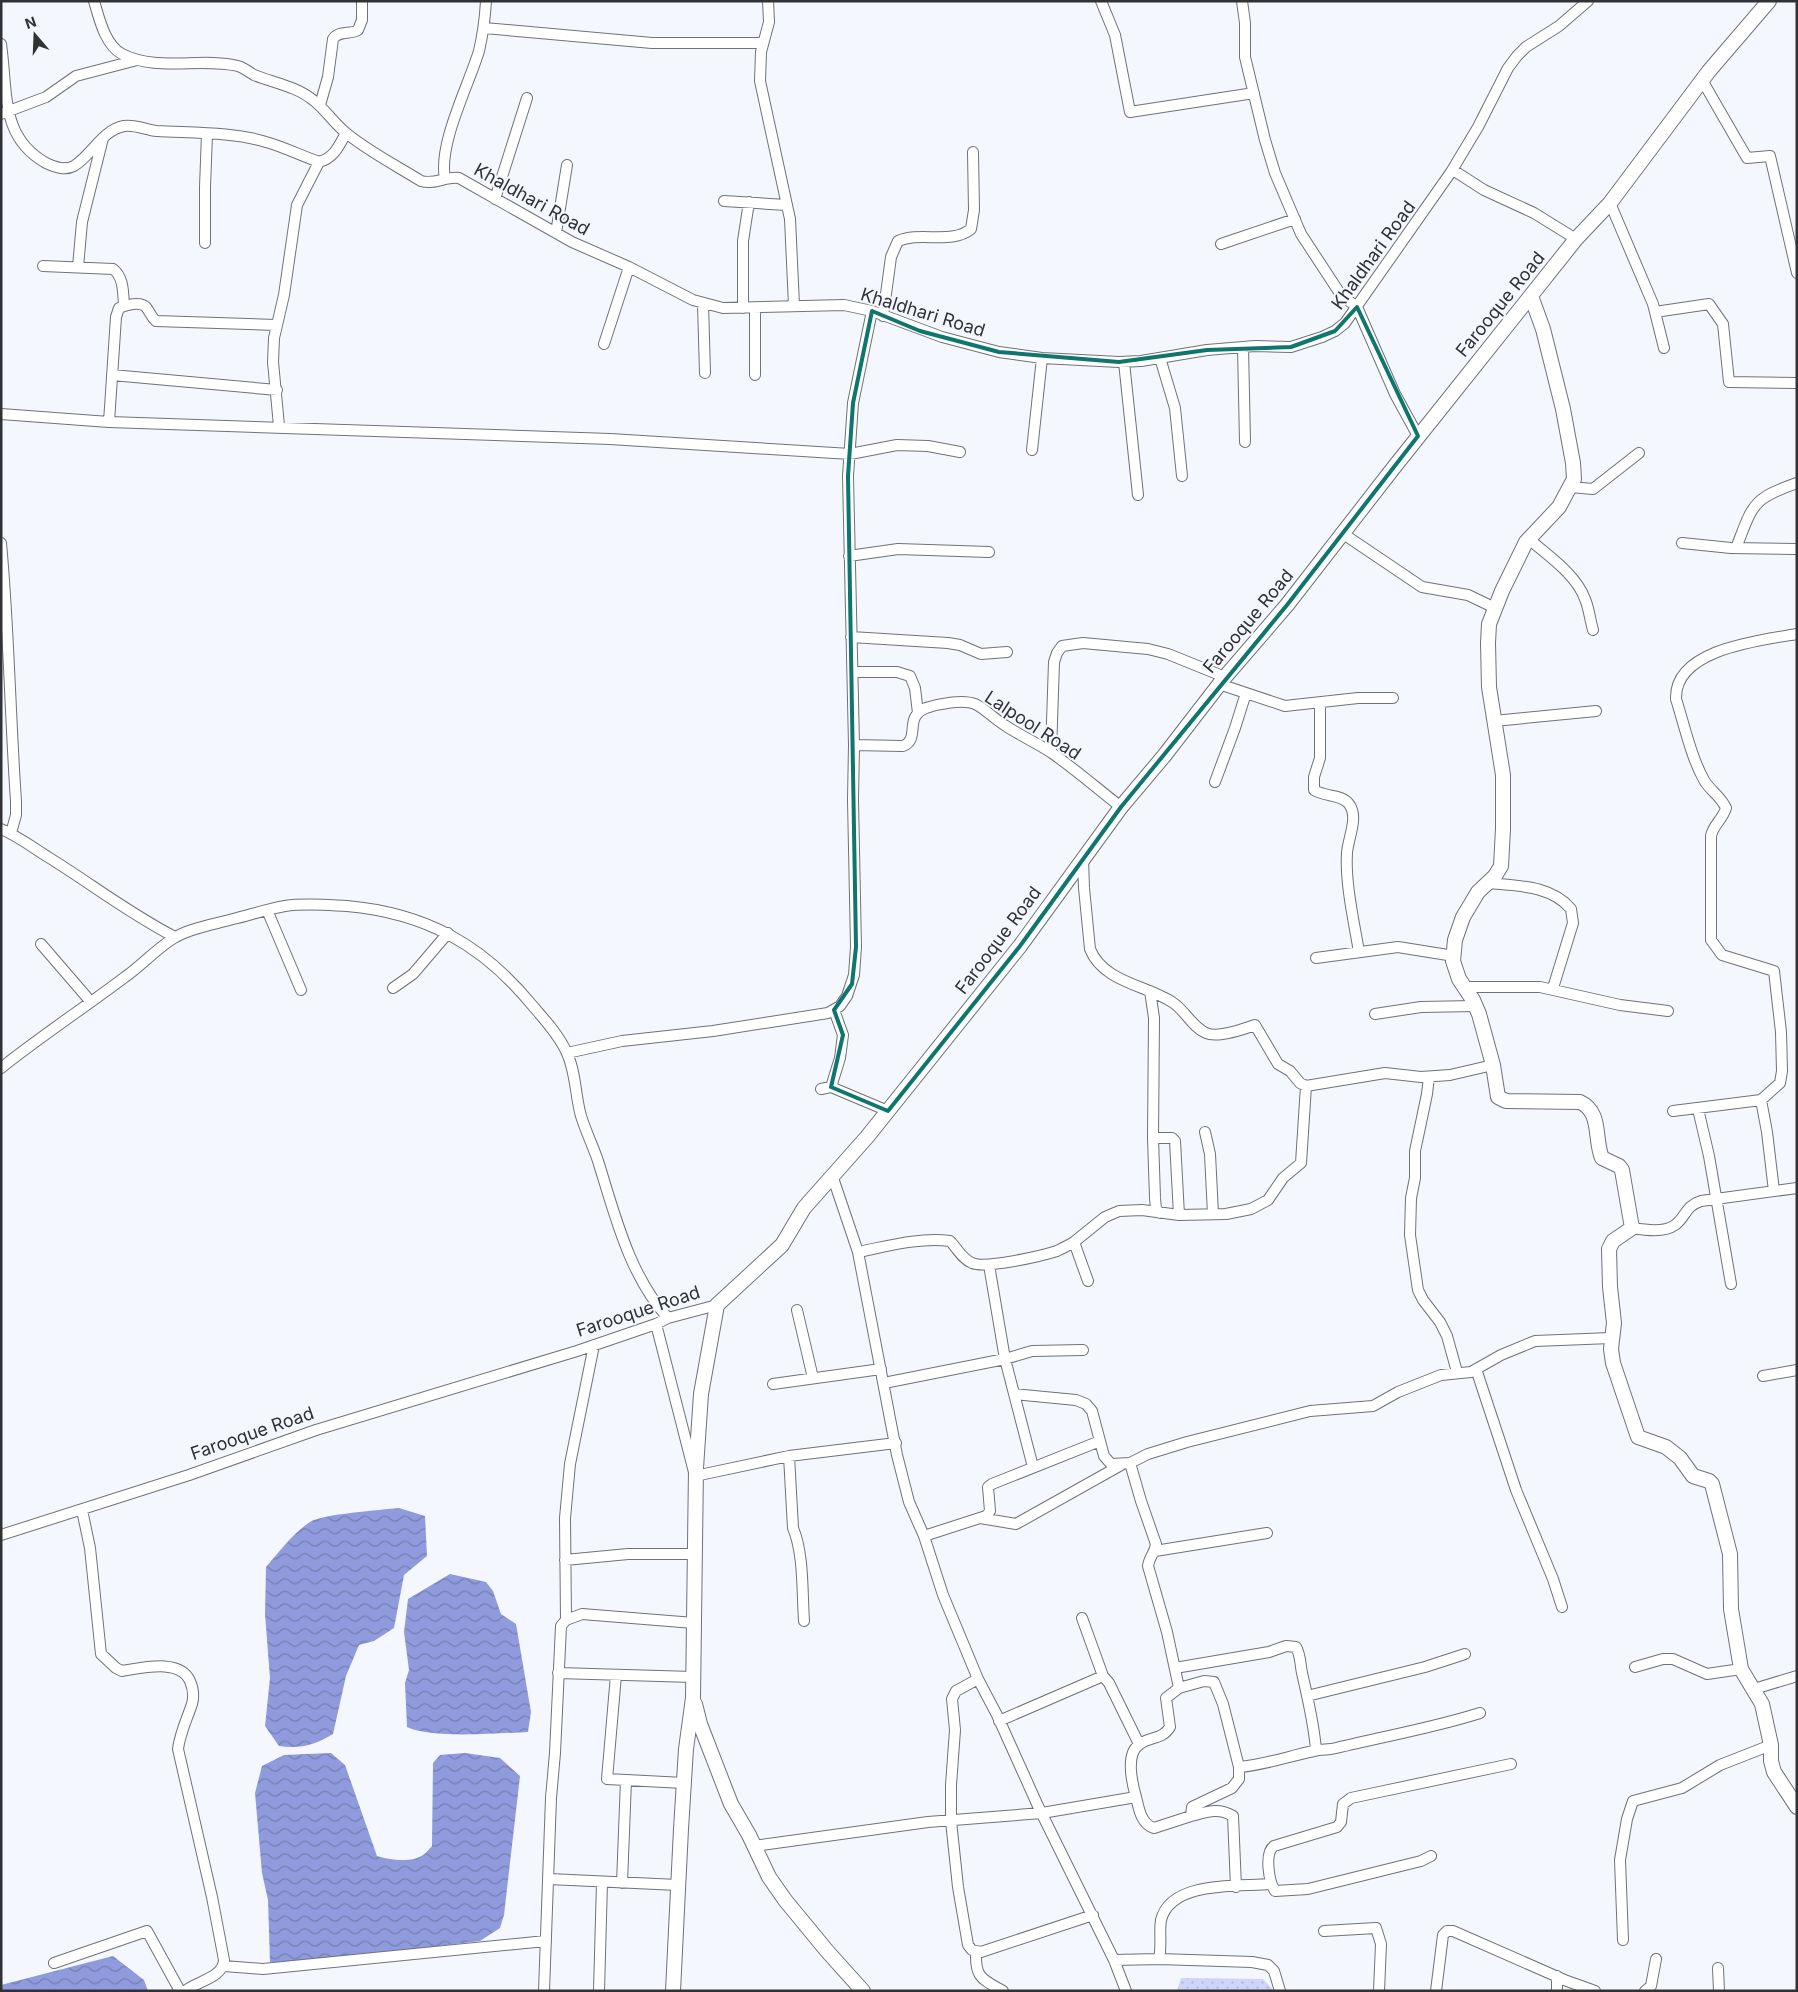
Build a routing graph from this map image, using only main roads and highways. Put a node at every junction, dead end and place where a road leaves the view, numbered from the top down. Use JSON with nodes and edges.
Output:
{"nodes":[{"id":1,"x":1769,"y":1,"type":"edge"},
{"id":2,"x":1531,"y":296,"type":"junction"},
{"id":3,"x":693,"y":1698,"type":"junction"},
{"id":4,"x":1797,"y":1807,"type":"edge"},
{"id":5,"x":673,"y":1991,"type":"edge"},
{"id":6,"x":864,"y":1991,"type":"edge"}],
"edges":[{"from":1,"to":2,"type":"main road","name":"Farooque Road"},
{"from":2,"to":3,"type":"main road","name":"Farooque Road"},
{"from":2,"to":4,"type":"main road"},
{"from":3,"to":5,"type":"main road"},
{"from":3,"to":6,"type":"main road"}]}
